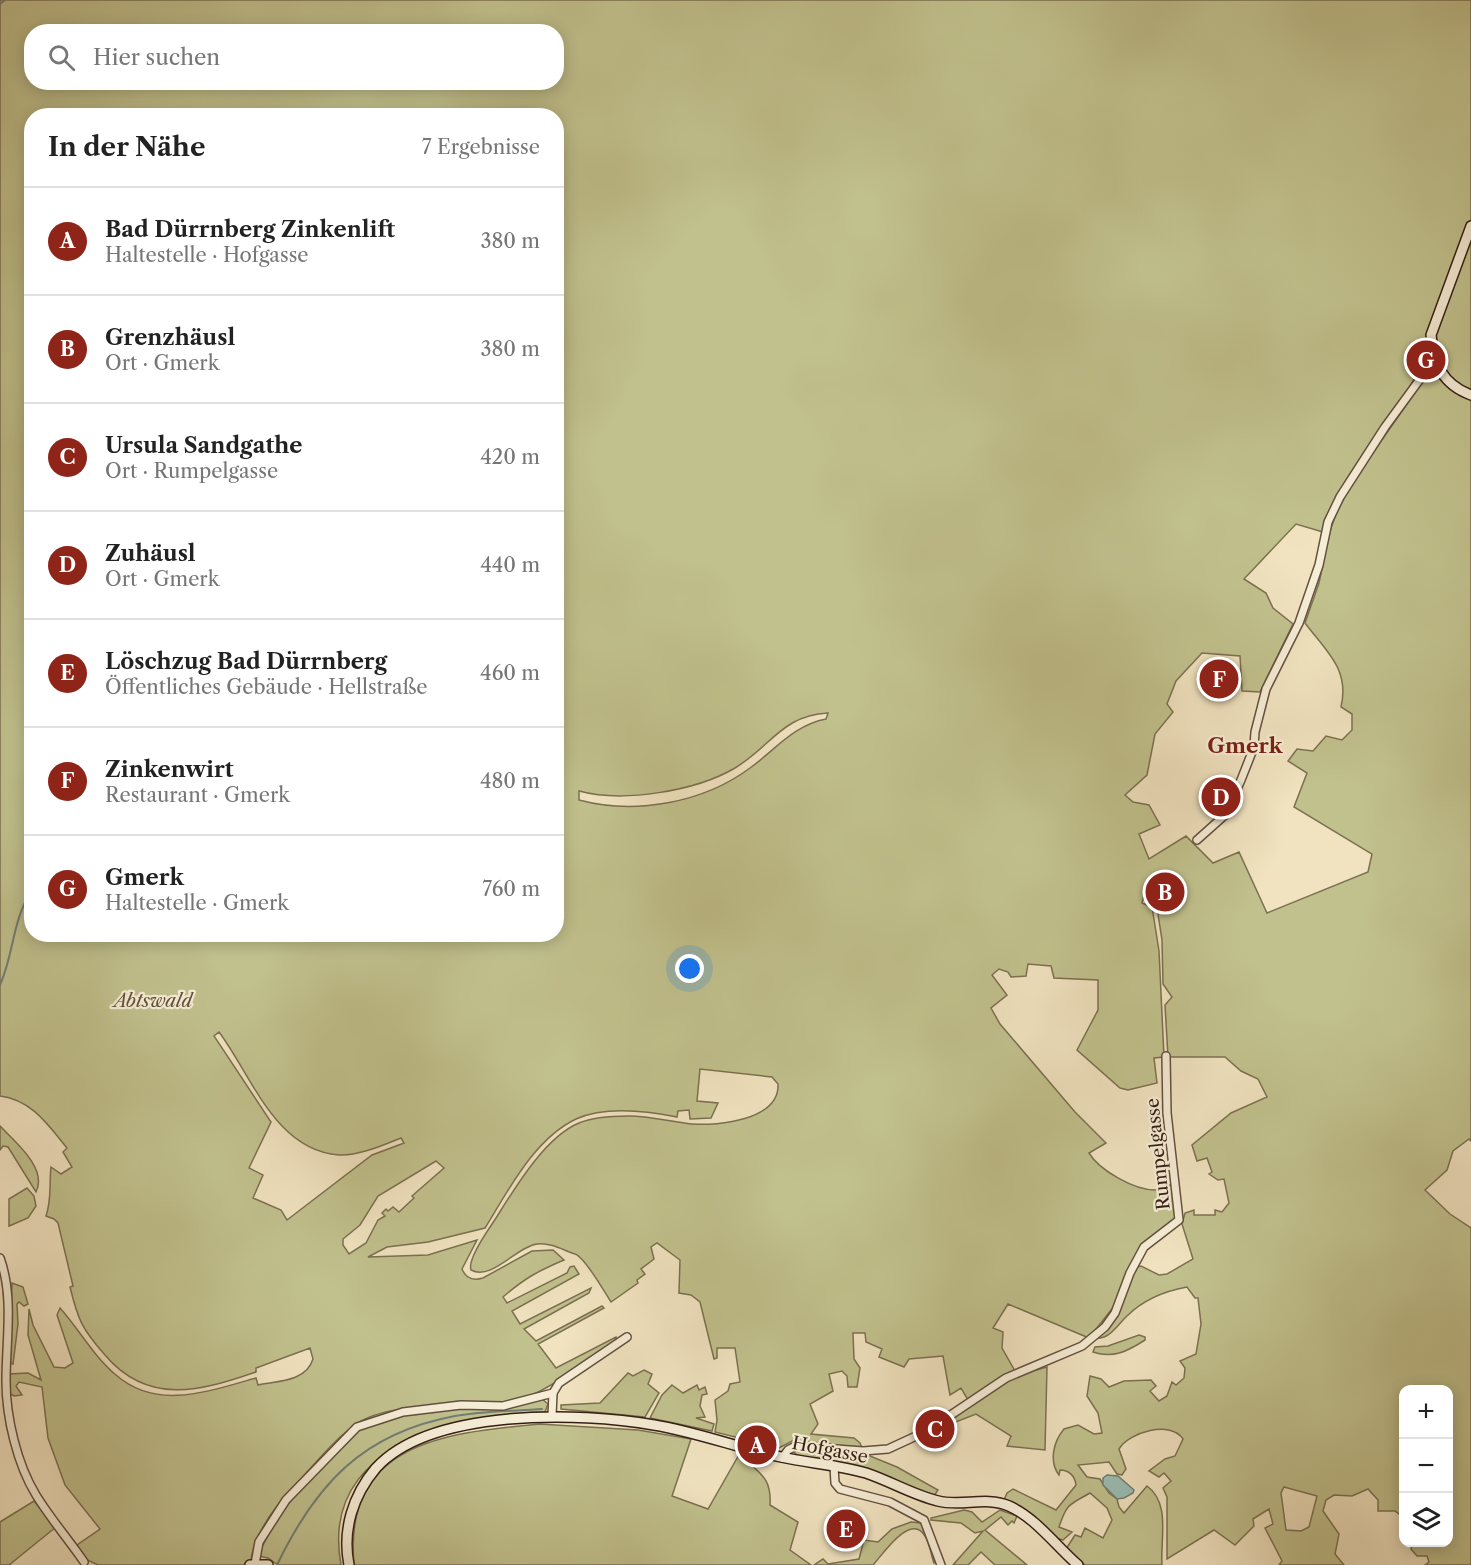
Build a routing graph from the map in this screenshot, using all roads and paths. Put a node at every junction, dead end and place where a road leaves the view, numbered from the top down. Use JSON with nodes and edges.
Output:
{"nodes":[{"id":1,"x":1471,"y":226,"type":"edge"},
{"id":2,"x":1436,"y":363,"type":"junction"},
{"id":3,"x":1471,"y":395,"type":"edge"},
{"id":4,"x":1197,"y":840,"type":"dead end"},
{"id":5,"x":1166,"y":1056,"type":"dead end"},
{"id":6,"x":0,"y":1258,"type":"edge"},
{"id":7,"x":627,"y":1337,"type":"dead end"},
{"id":8,"x":553,"y":1393,"type":"junction"},
{"id":9,"x":552,"y":1416,"type":"junction"},
{"id":10,"x":782,"y":1458,"type":"junction"},
{"id":11,"x":834,"y":1466,"type":"junction"},
{"id":12,"x":84,"y":1562,"type":"dead end"},
{"id":13,"x":252,"y":1564,"type":"edge"},
{"id":14,"x":268,"y":1565,"type":"edge"},
{"id":15,"x":349,"y":1565,"type":"edge"},
{"id":16,"x":941,"y":1565,"type":"edge"},
{"id":17,"x":1078,"y":1565,"type":"edge"}],
"edges":[{"from":1,"to":2,"type":"main road"},
{"from":2,"to":3,"type":"main road"},
{"from":2,"to":4,"type":"street"},
{"from":5,"to":10,"type":"street","name":"Rumpelgasse"},
{"from":6,"to":12,"type":"street"},
{"from":7,"to":8,"type":"street"},
{"from":8,"to":9,"type":"street"},
{"from":8,"to":13,"type":"street"},
{"from":9,"to":10,"type":"main road","name":"Hofgasse"},
{"from":9,"to":15,"type":"main road","name":"Hofgasse"},
{"from":10,"to":11,"type":"main road","name":"Hofgasse"},
{"from":11,"to":16,"type":"street"},
{"from":11,"to":17,"type":"main road","name":"Hofgasse"},
{"from":13,"to":14,"type":"main road"}]}
